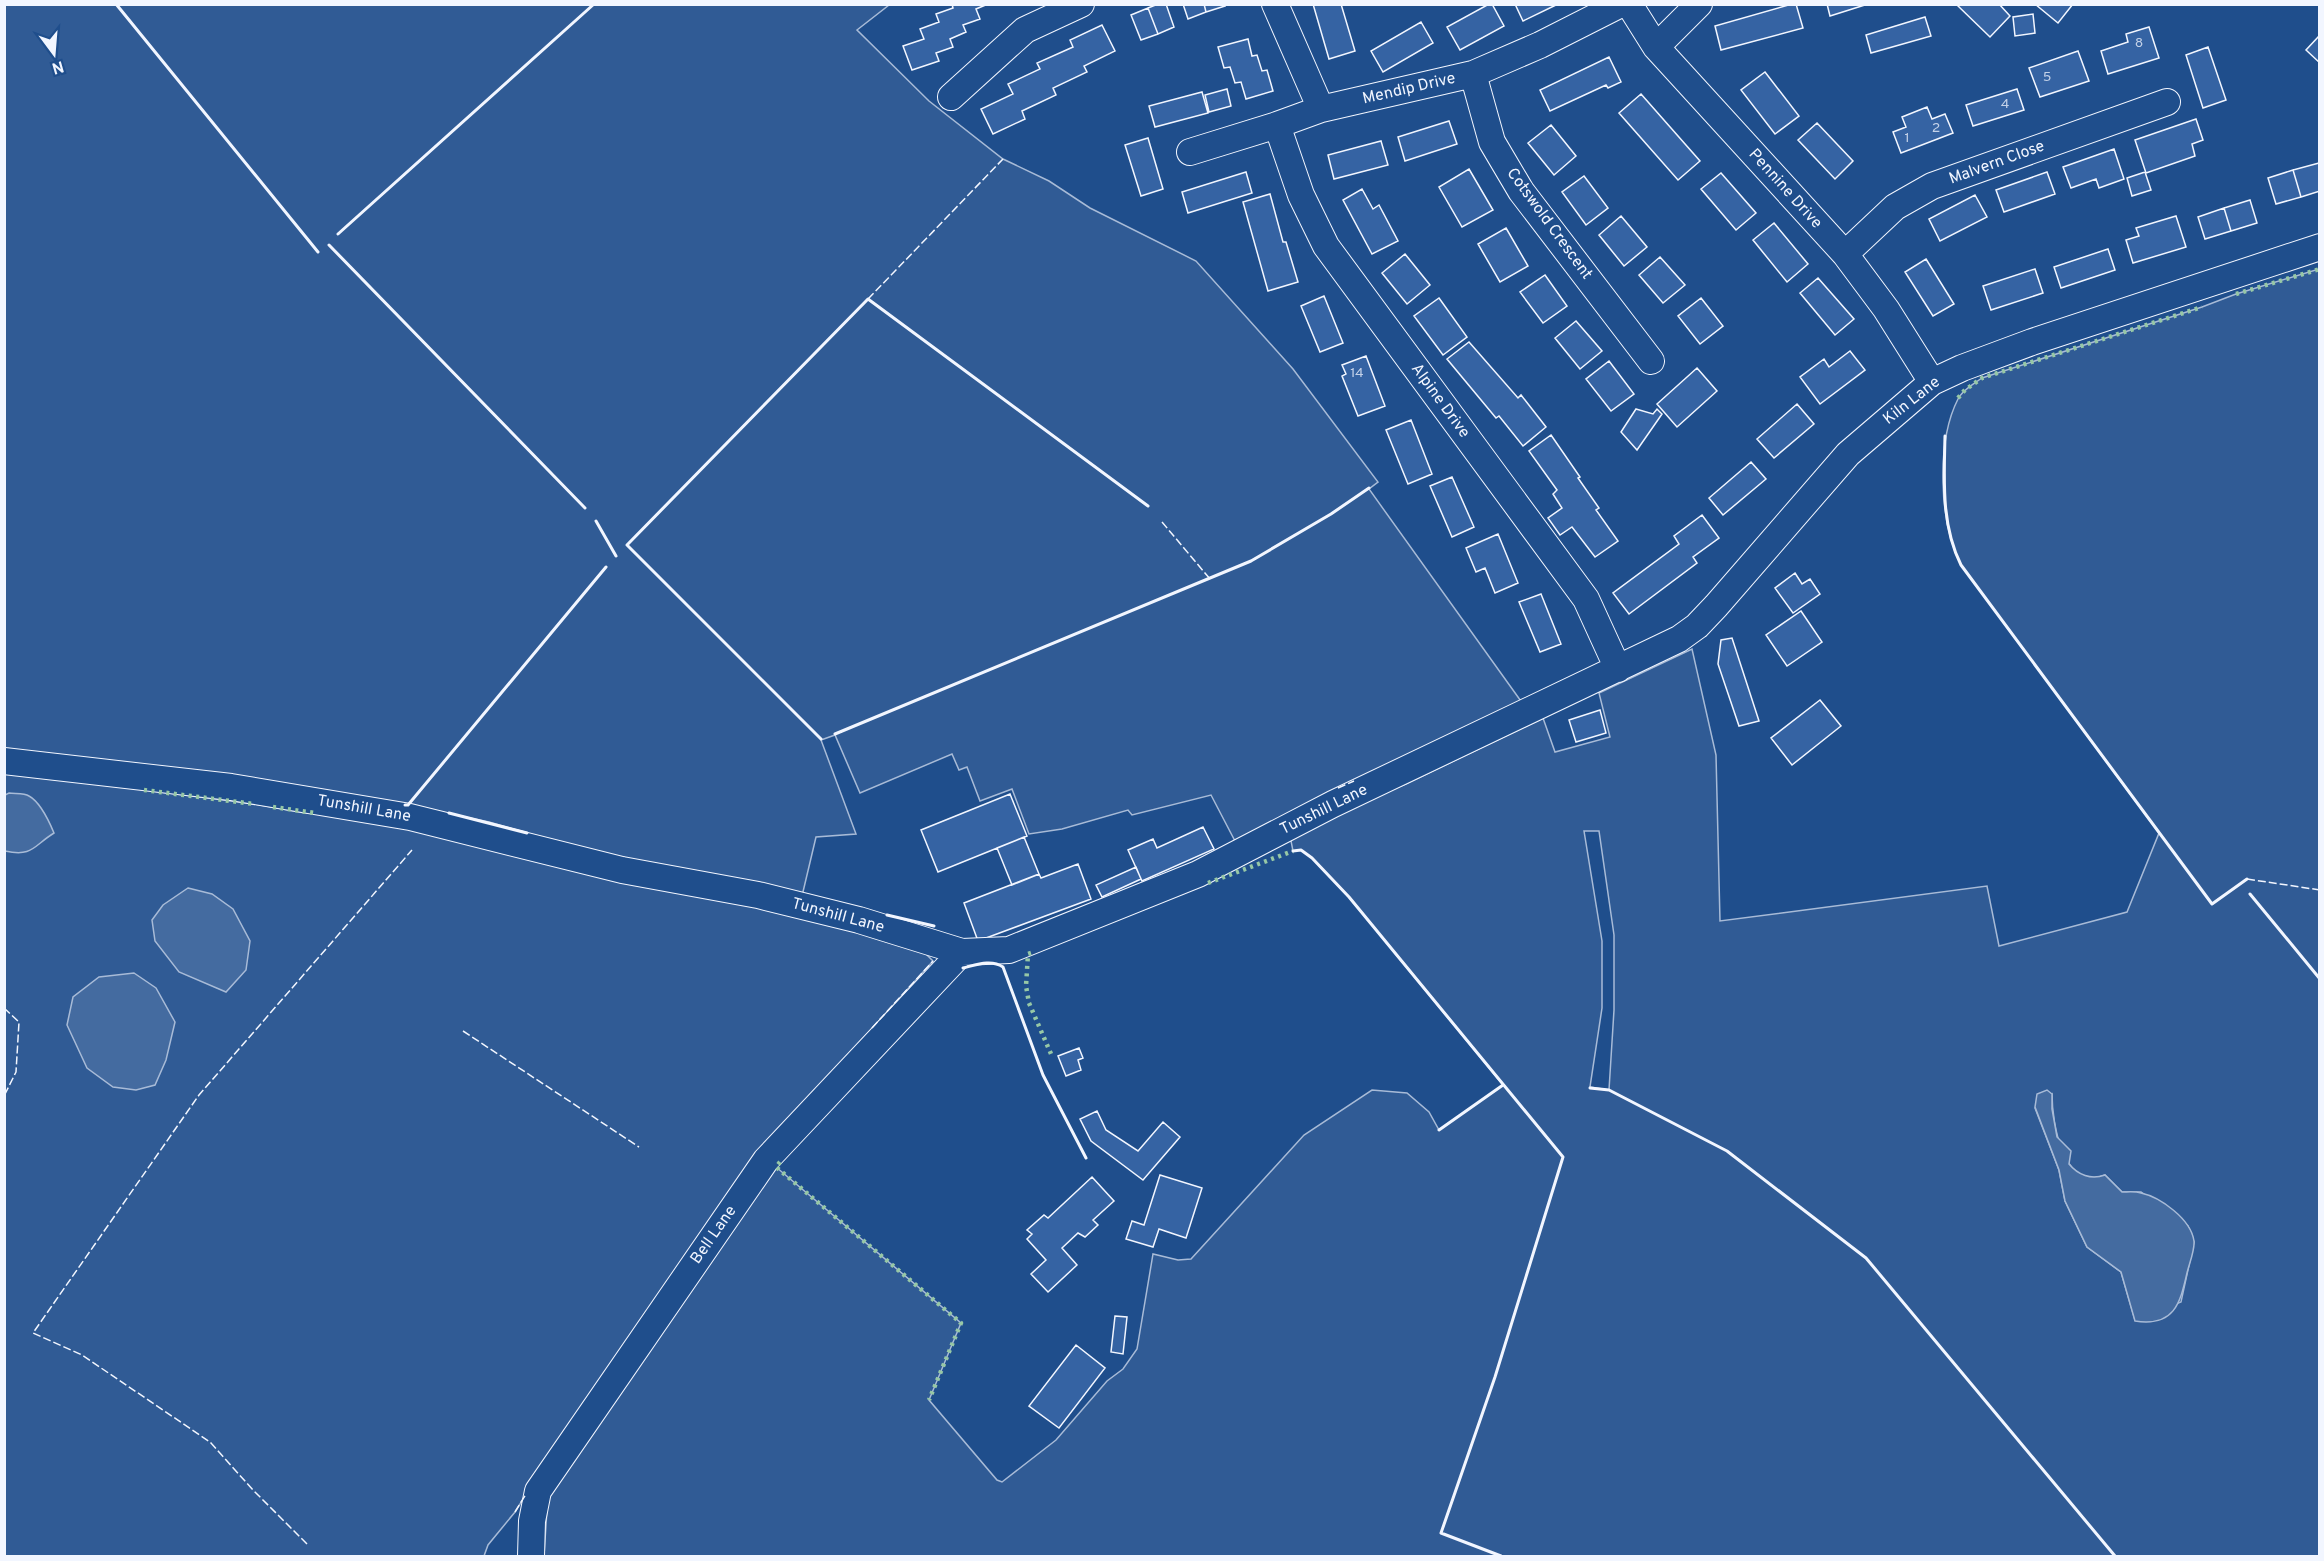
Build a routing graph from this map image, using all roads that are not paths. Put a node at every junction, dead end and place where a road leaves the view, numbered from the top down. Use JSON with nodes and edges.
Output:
{"nodes":[{"id":1,"x":1081,"y":4,"type":"edge"},
{"id":2,"x":1275,"y":4,"type":"edge"},
{"id":3,"x":1621,"y":4,"type":"edge"},
{"id":4,"x":1629,"y":4,"type":"edge"},
{"id":5,"x":1699,"y":4,"type":"edge"},
{"id":6,"x":1656,"y":47,"type":"junction"},
{"id":7,"x":1473,"y":74,"type":"junction"},
{"id":8,"x":951,"y":97,"type":"dead end"},
{"id":9,"x":2157,"y":100,"type":"dead end"},
{"id":10,"x":1321,"y":109,"type":"junction"},
{"id":11,"x":1277,"y":125,"type":"junction"},
{"id":12,"x":1190,"y":152,"type":"dead end"},
{"id":13,"x":2319,"y":247,"type":"edge"},
{"id":14,"x":1845,"y":254,"type":"junction"},
{"id":15,"x":1651,"y":361,"type":"dead end"},
{"id":16,"x":1932,"y":382,"type":"junction"},
{"id":17,"x":1618,"y":669,"type":"junction"},
{"id":18,"x":4,"y":761,"type":"edge"},
{"id":19,"x":962,"y":952,"type":"junction"},
{"id":20,"x":531,"y":1557,"type":"edge"}],
"edges":[{"from":1,"to":8,"type":"street"},
{"from":2,"to":10,"type":"street"},
{"from":3,"to":7,"type":"street","name":"Mendip Drive"},
{"from":4,"to":6,"type":"street","name":"Pennine Drive"},
{"from":5,"to":6,"type":"street"},
{"from":6,"to":14,"type":"street","name":"Pennine Drive"},
{"from":7,"to":10,"type":"street","name":"Mendip Drive"},
{"from":7,"to":15,"type":"street","name":"Cotswold Crescent"},
{"from":9,"to":14,"type":"street","name":"Malvern Close"},
{"from":10,"to":11,"type":"street","name":"Mendip Drive"},
{"from":11,"to":12,"type":"street","name":"Mendip Drive"},
{"from":11,"to":17,"type":"street","name":"Alpine Drive"},
{"from":13,"to":16,"type":"street","name":"Kiln Lane"},
{"from":14,"to":16,"type":"street","name":"Pennine Drive"},
{"from":16,"to":17,"type":"street","name":"Kiln Lane"},
{"from":17,"to":19,"type":"street","name":"Tunshill Lane"},
{"from":18,"to":19,"type":"street","name":"Tunshill Lane"},
{"from":19,"to":20,"type":"street","name":"Bell Lane"}]}
